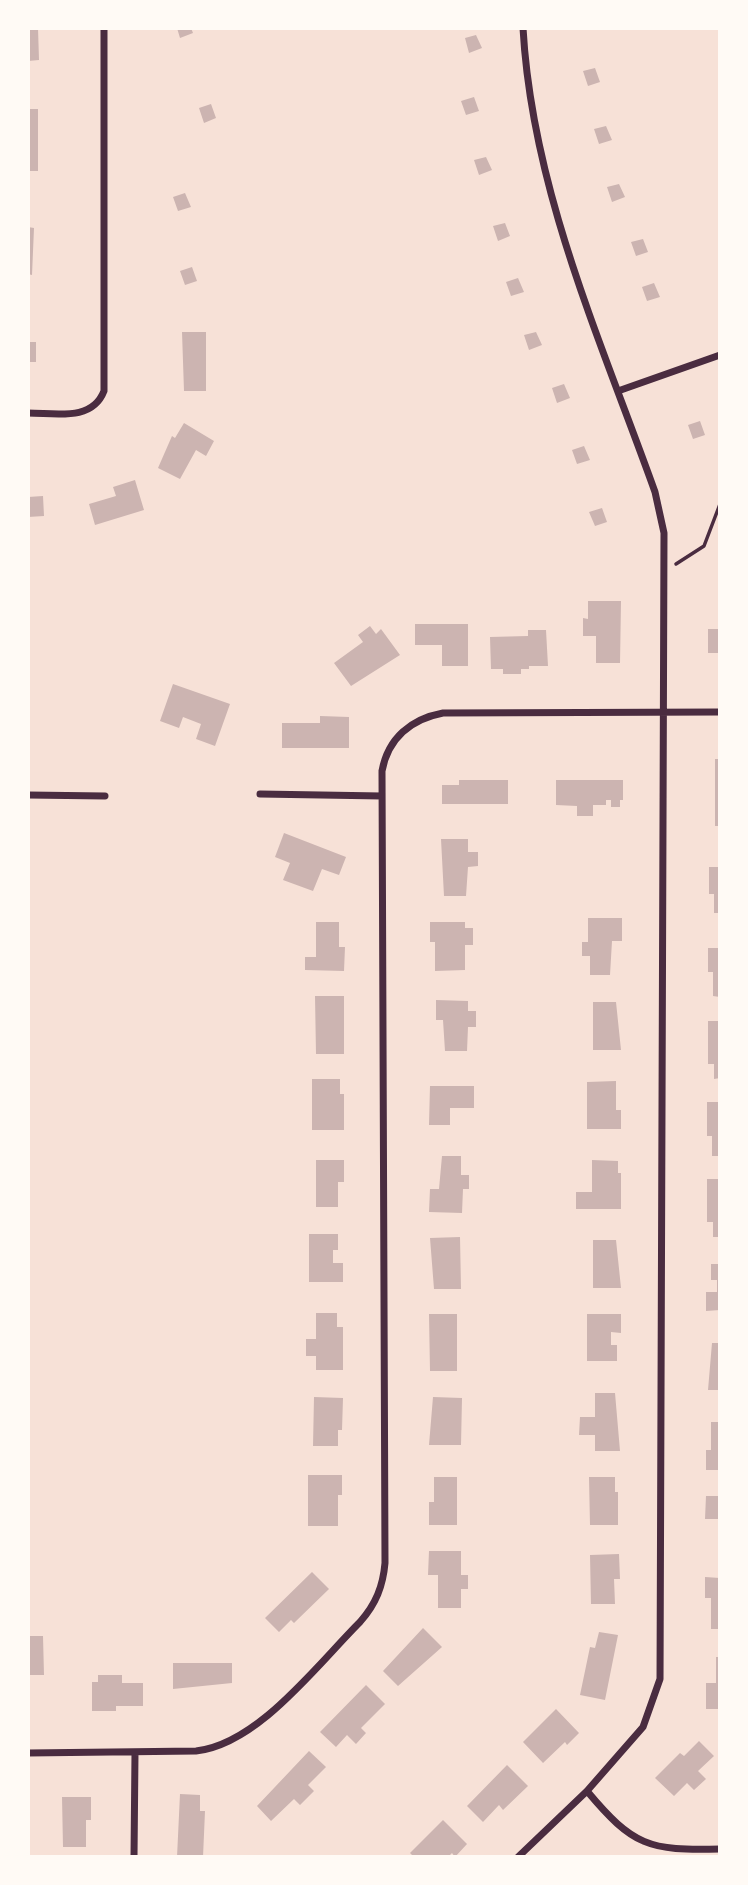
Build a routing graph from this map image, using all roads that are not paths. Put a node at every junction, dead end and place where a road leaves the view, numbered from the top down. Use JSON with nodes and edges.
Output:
{"nodes":[{"id":1,"x":104,"y":28,"type":"edge"},
{"id":2,"x":523,"y":28,"type":"edge"},
{"id":3,"x":720,"y":355,"type":"edge"},
{"id":4,"x":618,"y":391,"type":"junction"},
{"id":5,"x":28,"y":413,"type":"edge"},
{"id":6,"x":664,"y":712,"type":"junction"},
{"id":7,"x":720,"y":712,"type":"edge"},
{"id":8,"x":260,"y":794,"type":"dead end"},
{"id":9,"x":28,"y":795,"type":"edge"},
{"id":10,"x":105,"y":796,"type":"dead end"},
{"id":11,"x":382,"y":796,"type":"junction"},
{"id":12,"x":135,"y":1753,"type":"junction"},
{"id":13,"x":28,"y":1754,"type":"edge"},
{"id":14,"x":587,"y":1791,"type":"junction"},
{"id":15,"x":720,"y":1849,"type":"edge"},
{"id":16,"x":134,"y":1857,"type":"edge"},
{"id":17,"x":518,"y":1857,"type":"edge"}],
"edges":[{"from":1,"to":5,"type":"street"},
{"from":2,"to":4,"type":"street"},
{"from":3,"to":4,"type":"street"},
{"from":4,"to":6,"type":"street"},
{"from":6,"to":7,"type":"street"},
{"from":6,"to":11,"type":"street"},
{"from":6,"to":14,"type":"street"},
{"from":8,"to":11,"type":"street"},
{"from":9,"to":10,"type":"street"},
{"from":11,"to":12,"type":"street"},
{"from":12,"to":13,"type":"street"},
{"from":12,"to":16,"type":"street"},
{"from":14,"to":15,"type":"street"},
{"from":14,"to":17,"type":"street"}]}
